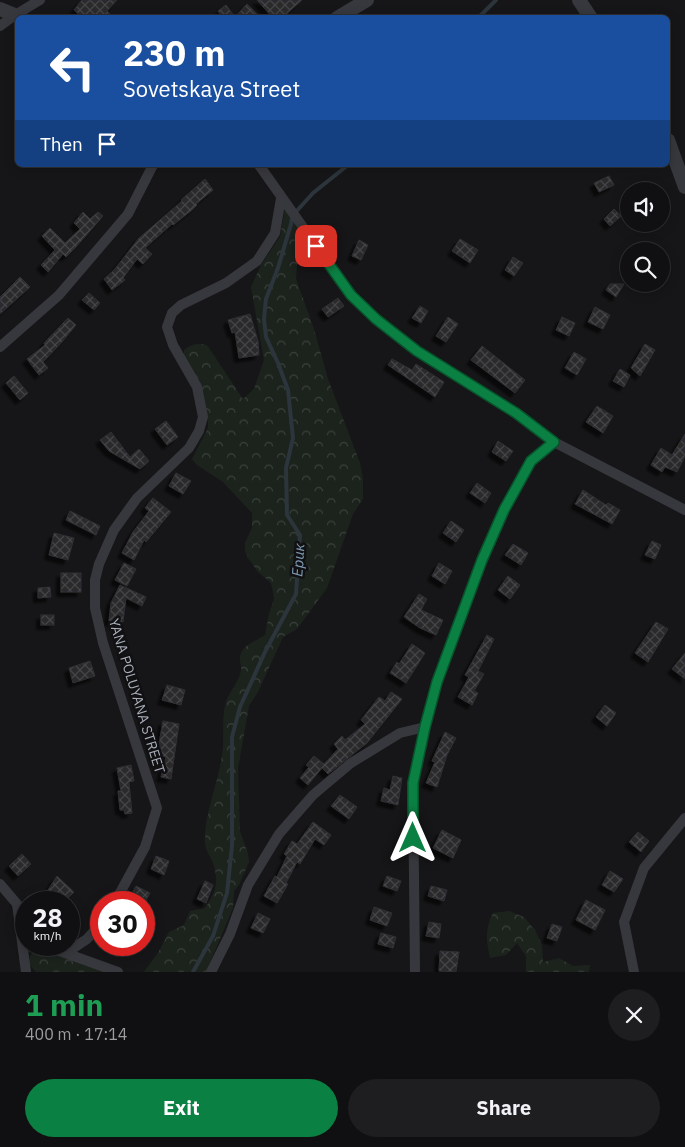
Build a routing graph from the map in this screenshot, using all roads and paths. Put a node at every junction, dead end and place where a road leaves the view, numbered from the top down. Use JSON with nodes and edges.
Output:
{"nodes":[{"id":1,"x":40,"y":0,"type":"edge"},
{"id":2,"x":367,"y":0,"type":"edge"},
{"id":3,"x":579,"y":0,"type":"edge"},
{"id":4,"x":0,"y":10,"type":"edge"},
{"id":5,"x":15,"y":15,"type":"edge"},
{"id":6,"x":19,"y":15,"type":"edge"},
{"id":7,"x":342,"y":15,"type":"edge"},
{"id":8,"x":589,"y":15,"type":"edge"},
{"id":9,"x":15,"y":18,"type":"edge"},
{"id":10,"x":0,"y":26,"type":"edge"},
{"id":11,"x":670,"y":146,"type":"edge"},
{"id":12,"x":152,"y":167,"type":"edge"},
{"id":13,"x":260,"y":167,"type":"edge"},
{"id":14,"x":685,"y":187,"type":"edge"},
{"id":15,"x":281,"y":198,"type":"junction"},
{"id":16,"x":0,"y":347,"type":"edge"},
{"id":17,"x":554,"y":442,"type":"junction"},
{"id":18,"x":685,"y":510,"type":"edge"},
{"id":19,"x":425,"y":727,"type":"junction"},
{"id":20,"x":685,"y":818,"type":"edge"},
{"id":21,"x":0,"y":884,"type":"edge"},
{"id":22,"x":121,"y":891,"type":"edge"},
{"id":23,"x":15,"y":902,"type":"edge"},
{"id":24,"x":90,"y":936,"type":"edge"},
{"id":25,"x":80,"y":944,"type":"edge"},
{"id":26,"x":25,"y":956,"type":"edge"},
{"id":27,"x":74,"y":956,"type":"edge"},
{"id":28,"x":26,"y":972,"type":"edge"},
{"id":29,"x":118,"y":972,"type":"edge"},
{"id":30,"x":211,"y":972,"type":"edge"},
{"id":31,"x":415,"y":972,"type":"edge"},
{"id":32,"x":634,"y":972,"type":"edge"}],
"edges":[{"from":1,"to":6,"type":"street"},
{"from":2,"to":7,"type":"street"},
{"from":3,"to":8,"type":"street"},
{"from":4,"to":5,"type":"street"},
{"from":9,"to":10,"type":"street"},
{"from":11,"to":14,"type":"street"},
{"from":12,"to":16,"type":"street"},
{"from":13,"to":15,"type":"street"},
{"from":15,"to":17,"type":"street"},
{"from":15,"to":22,"type":"street","name":"YANA POLUYANA STREET"},
{"from":17,"to":18,"type":"street"},
{"from":17,"to":19,"type":"street"},
{"from":19,"to":30,"type":"street"},
{"from":19,"to":31,"type":"street"},
{"from":20,"to":32,"type":"street"},
{"from":21,"to":23,"type":"street"},
{"from":24,"to":25,"type":"street"},
{"from":26,"to":28,"type":"street"},
{"from":27,"to":29,"type":"street"}]}
